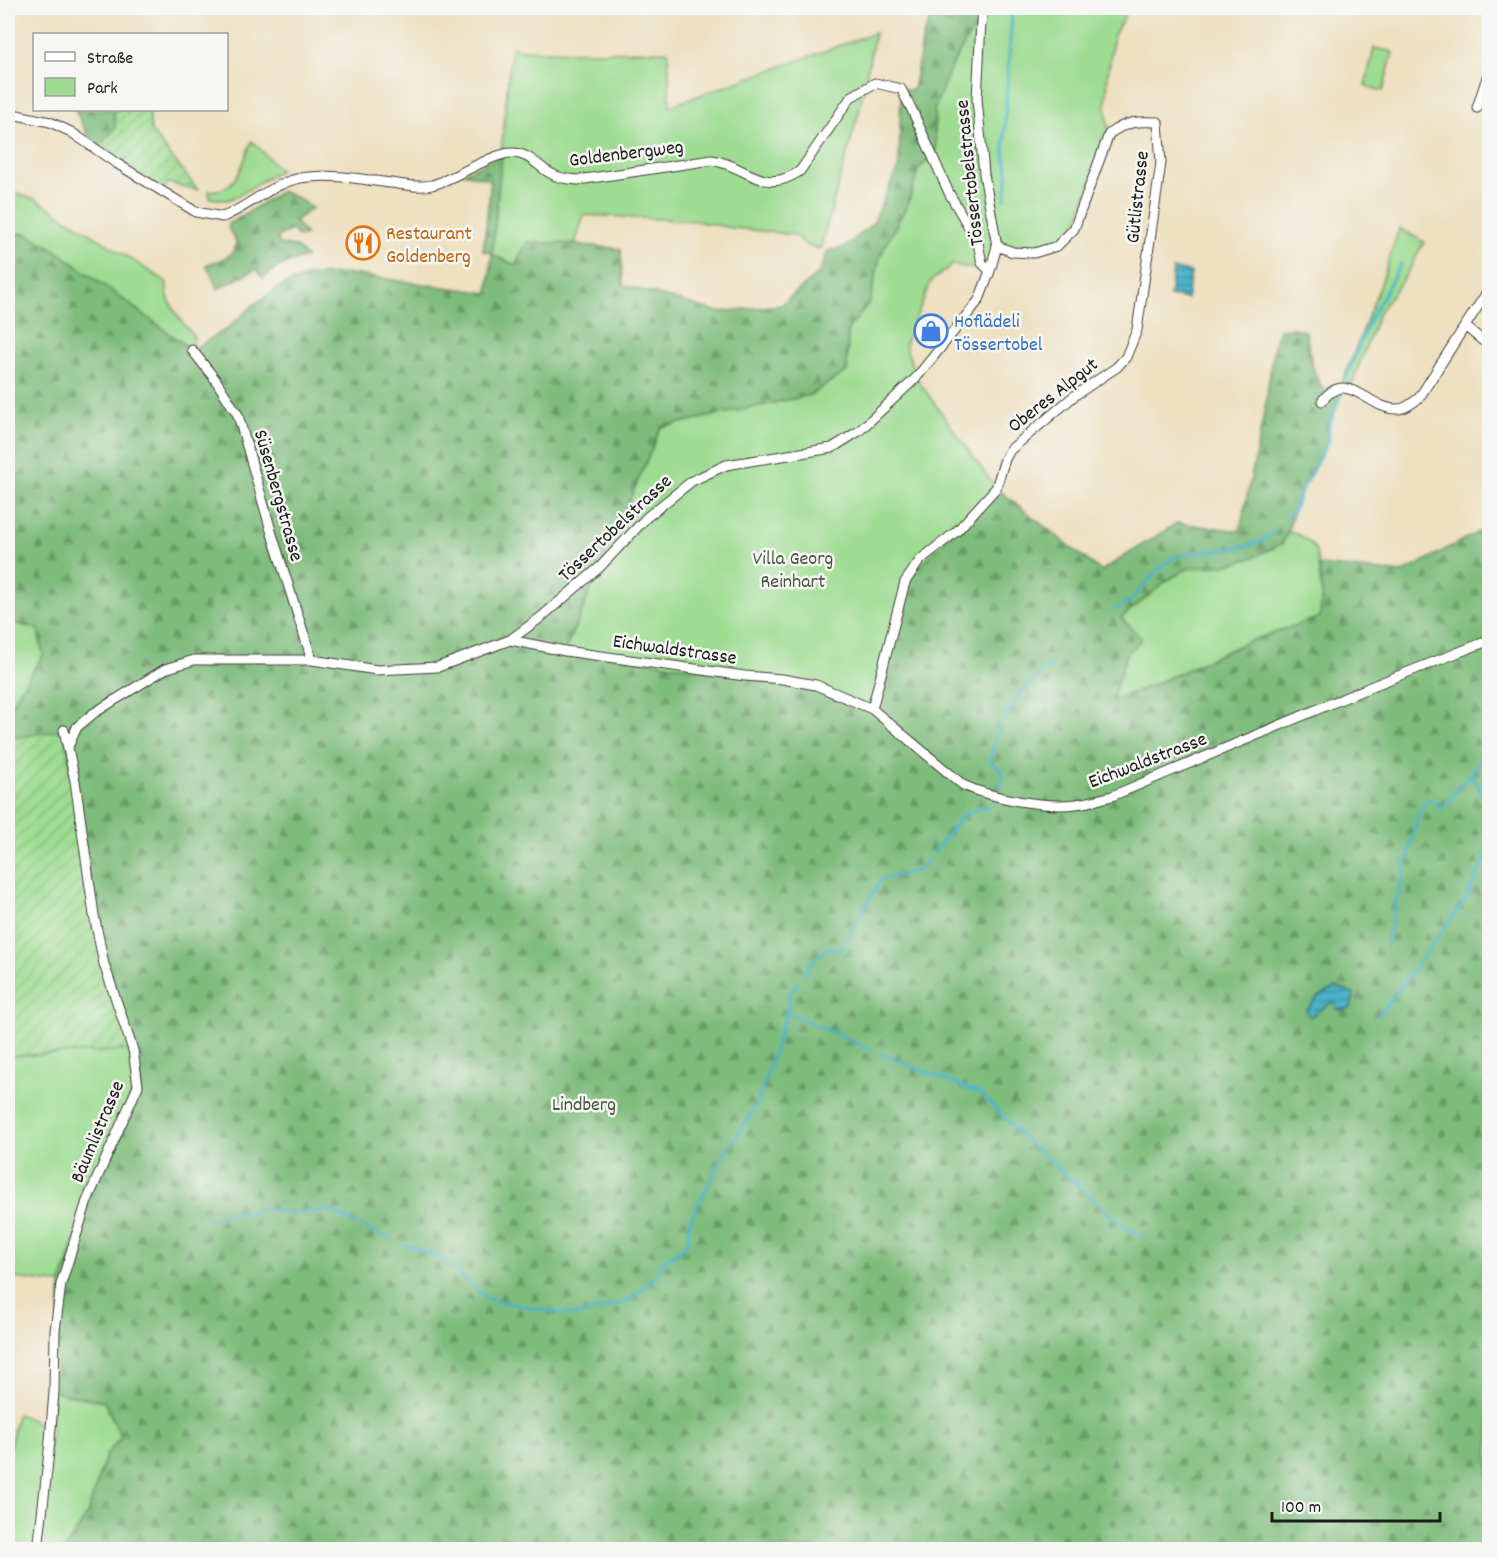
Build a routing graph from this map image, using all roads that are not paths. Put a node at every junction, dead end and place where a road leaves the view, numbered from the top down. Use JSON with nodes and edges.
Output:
{"nodes":[{"id":1,"x":984,"y":8,"type":"edge"},
{"id":2,"x":1490,"y":68,"type":"edge"},
{"id":3,"x":1477,"y":108,"type":"dead end"},
{"id":4,"x":8,"y":113,"type":"edge"},
{"id":5,"x":997,"y":246,"type":"junction"},
{"id":6,"x":990,"y":271,"type":"junction"},
{"id":7,"x":1490,"y":288,"type":"edge"},
{"id":8,"x":1465,"y":326,"type":"junction"},
{"id":9,"x":1490,"y":342,"type":"edge"},
{"id":10,"x":192,"y":350,"type":"dead end"},
{"id":11,"x":1117,"y":367,"type":"joint"},
{"id":12,"x":1322,"y":401,"type":"dead end"},
{"id":13,"x":510,"y":640,"type":"junction"},
{"id":14,"x":1490,"y":640,"type":"edge"},
{"id":15,"x":312,"y":660,"type":"junction"},
{"id":16,"x":872,"y":709,"type":"junction"},
{"id":17,"x":64,"y":730,"type":"dead end"},
{"id":18,"x":68,"y":747,"type":"junction"},
{"id":19,"x":38,"y":1550,"type":"edge"}],
"edges":[{"from":1,"to":5,"type":"street","name":"Tössertobelstrasse"},
{"from":2,"to":3,"type":"street"},
{"from":4,"to":6,"type":"street","name":"Goldenbergweg"},
{"from":5,"to":6,"type":"street","name":"Tössertobelstrasse"},
{"from":5,"to":11,"type":"street","name":"Gütlistrasse"},
{"from":6,"to":13,"type":"street","name":"Tössertobelstrasse"},
{"from":7,"to":8,"type":"street"},
{"from":8,"to":9,"type":"street"},
{"from":8,"to":12,"type":"street"},
{"from":10,"to":15,"type":"street","name":"Süsenbergstrasse"},
{"from":11,"to":16,"type":"street","name":"Oberes Alpgut"},
{"from":13,"to":15,"type":"street","name":"Tössertobelstrasse"},
{"from":13,"to":16,"type":"street","name":"Eichwaldstrasse"},
{"from":14,"to":16,"type":"street","name":"Eichwaldstrasse"},
{"from":15,"to":18,"type":"street","name":"Tössertobelstrasse"},
{"from":17,"to":18,"type":"street","name":"Bäumlistrasse"},
{"from":18,"to":19,"type":"street","name":"Bäumlistrasse"}]}
